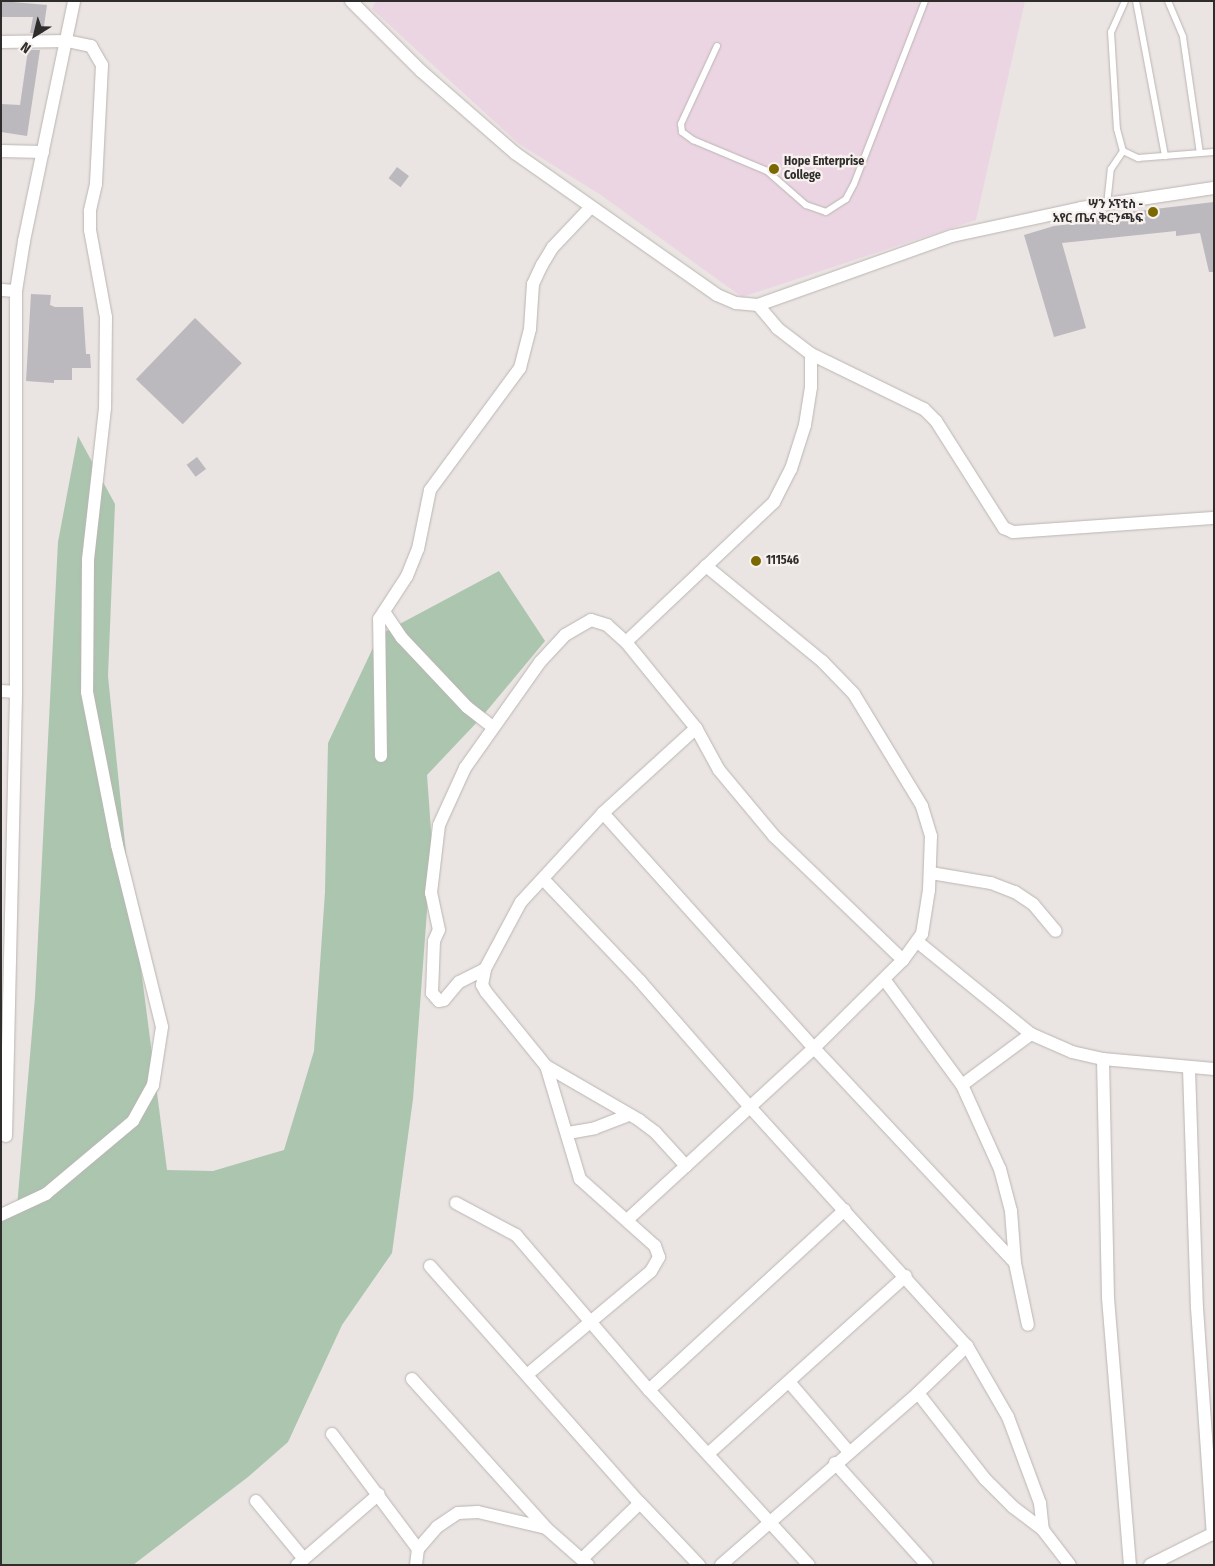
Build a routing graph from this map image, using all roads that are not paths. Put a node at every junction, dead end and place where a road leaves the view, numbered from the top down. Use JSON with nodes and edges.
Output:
{"nodes":[{"id":1,"x":74,"y":1,"type":"edge"},
{"id":2,"x":351,"y":1,"type":"edge"},
{"id":3,"x":925,"y":1,"type":"edge"},
{"id":4,"x":1125,"y":1,"type":"edge"},
{"id":5,"x":1136,"y":1,"type":"edge"},
{"id":6,"x":1168,"y":1,"type":"edge"},
{"id":7,"x":68,"y":41,"type":"junction"},
{"id":8,"x":1,"y":42,"type":"edge"},
{"id":9,"x":717,"y":46,"type":"dead end"},
{"id":10,"x":1,"y":151,"type":"edge"},
{"id":11,"x":1123,"y":151,"type":"junction"},
{"id":12,"x":42,"y":152,"type":"junction"},
{"id":13,"x":1214,"y":152,"type":"edge"},
{"id":14,"x":1200,"y":153,"type":"junction"},
{"id":15,"x":1165,"y":156,"type":"junction"},
{"id":16,"x":1214,"y":188,"type":"edge"},
{"id":17,"x":1107,"y":205,"type":"junction"},
{"id":18,"x":591,"y":207,"type":"junction"},
{"id":19,"x":1,"y":290,"type":"edge"},
{"id":20,"x":16,"y":291,"type":"junction"},
{"id":21,"x":758,"y":305,"type":"junction"},
{"id":22,"x":811,"y":354,"type":"junction"},
{"id":23,"x":8,"y":402,"type":"edge"},
{"id":24,"x":1214,"y":518,"type":"edge"},
{"id":25,"x":706,"y":566,"type":"junction"},
{"id":26,"x":385,"y":613,"type":"junction"},
{"id":27,"x":626,"y":642,"type":"junction"},
{"id":28,"x":1,"y":691,"type":"edge"},
{"id":29,"x":16,"y":692,"type":"junction"},
{"id":30,"x":493,"y":727,"type":"junction"},
{"id":31,"x":696,"y":728,"type":"junction"},
{"id":32,"x":381,"y":756,"type":"dead end"},
{"id":33,"x":602,"y":813,"type":"junction"},
{"id":34,"x":931,"y":873,"type":"junction"},
{"id":35,"x":543,"y":879,"type":"junction"},
{"id":36,"x":1056,"y":931,"type":"dead end"},
{"id":37,"x":919,"y":943,"type":"junction"},
{"id":38,"x":903,"y":960,"type":"junction"},
{"id":39,"x":485,"y":969,"type":"junction"},
{"id":40,"x":884,"y":979,"type":"junction"},
{"id":41,"x":5,"y":997,"type":"edge"},
{"id":42,"x":1031,"y":1034,"type":"junction"},
{"id":43,"x":814,"y":1048,"type":"junction"},
{"id":44,"x":1104,"y":1058,"type":"junction"},
{"id":45,"x":546,"y":1066,"type":"junction"},
{"id":46,"x":1189,"y":1069,"type":"junction"},
{"id":47,"x":1214,"y":1070,"type":"edge"},
{"id":48,"x":962,"y":1085,"type":"junction"},
{"id":49,"x":750,"y":1107,"type":"junction"},
{"id":50,"x":626,"y":1116,"type":"junction"},
{"id":51,"x":568,"y":1133,"type":"junction"},
{"id":52,"x":6,"y":1136,"type":"dead end"},
{"id":53,"x":686,"y":1166,"type":"junction"},
{"id":54,"x":456,"y":1203,"type":"dead end"},
{"id":55,"x":845,"y":1210,"type":"junction"},
{"id":56,"x":1,"y":1215,"type":"edge"},
{"id":57,"x":627,"y":1220,"type":"junction"},
{"id":58,"x":1015,"y":1263,"type":"junction"},
{"id":59,"x":430,"y":1266,"type":"dead end"},
{"id":60,"x":906,"y":1276,"type":"junction"},
{"id":61,"x":590,"y":1323,"type":"junction"},
{"id":62,"x":1028,"y":1325,"type":"dead end"},
{"id":63,"x":967,"y":1346,"type":"junction"},
{"id":64,"x":528,"y":1374,"type":"junction"},
{"id":65,"x":412,"y":1379,"type":"dead end"},
{"id":66,"x":790,"y":1383,"type":"junction"},
{"id":67,"x":649,"y":1390,"type":"junction"},
{"id":68,"x":918,"y":1393,"type":"junction"},
{"id":69,"x":332,"y":1434,"type":"dead end"},
{"id":70,"x":848,"y":1451,"type":"junction"},
{"id":71,"x":708,"y":1454,"type":"junction"},
{"id":72,"x":835,"y":1463,"type":"junction"},
{"id":73,"x":379,"y":1494,"type":"junction"},
{"id":74,"x":256,"y":1501,"type":"dead end"},
{"id":75,"x":640,"y":1503,"type":"junction"},
{"id":76,"x":770,"y":1522,"type":"junction"},
{"id":77,"x":546,"y":1528,"type":"junction"},
{"id":78,"x":1043,"y":1530,"type":"junction"},
{"id":79,"x":1213,"y":1534,"type":"edge"},
{"id":80,"x":418,"y":1549,"type":"junction"},
{"id":81,"x":585,"y":1561,"type":"edge"},
{"id":82,"x":301,"y":1562,"type":"edge"},
{"id":83,"x":416,"y":1565,"type":"edge"},
{"id":84,"x":699,"y":1565,"type":"edge"},
{"id":85,"x":721,"y":1565,"type":"edge"},
{"id":86,"x":809,"y":1565,"type":"edge"},
{"id":87,"x":927,"y":1565,"type":"edge"},
{"id":88,"x":1070,"y":1565,"type":"edge"},
{"id":89,"x":1130,"y":1565,"type":"edge"},
{"id":90,"x":1150,"y":1565,"type":"edge"}],
"edges":[{"from":1,"to":7,"type":"street"},
{"from":2,"to":18,"type":"street"},
{"from":3,"to":9,"type":"lane"},
{"from":4,"to":11,"type":"lane"},
{"from":5,"to":15,"type":"lane"},
{"from":6,"to":14,"type":"lane"},
{"from":7,"to":8,"type":"street"},
{"from":7,"to":12,"type":"street"},
{"from":7,"to":56,"type":"street"},
{"from":10,"to":12,"type":"street"},
{"from":11,"to":15,"type":"lane"},
{"from":11,"to":17,"type":"lane"},
{"from":12,"to":20,"type":"street"},
{"from":13,"to":14,"type":"lane"},
{"from":14,"to":15,"type":"lane"},
{"from":16,"to":17,"type":"street"},
{"from":17,"to":21,"type":"street"},
{"from":18,"to":21,"type":"street"},
{"from":18,"to":26,"type":"street"},
{"from":19,"to":20,"type":"street"},
{"from":20,"to":23,"type":"street"},
{"from":21,"to":22,"type":"street"},
{"from":22,"to":24,"type":"street"},
{"from":22,"to":25,"type":"street"},
{"from":23,"to":29,"type":"street"},
{"from":25,"to":27,"type":"street"},
{"from":25,"to":34,"type":"street"},
{"from":26,"to":30,"type":"street"},
{"from":26,"to":32,"type":"street"},
{"from":27,"to":30,"type":"street"},
{"from":27,"to":31,"type":"street"},
{"from":28,"to":29,"type":"street"},
{"from":29,"to":41,"type":"street"},
{"from":30,"to":39,"type":"street"},
{"from":31,"to":33,"type":"street"},
{"from":31,"to":38,"type":"street"},
{"from":33,"to":35,"type":"street"},
{"from":33,"to":43,"type":"street"},
{"from":34,"to":36,"type":"street"},
{"from":34,"to":37,"type":"street"},
{"from":35,"to":39,"type":"street"},
{"from":35,"to":49,"type":"street"},
{"from":37,"to":38,"type":"street"},
{"from":37,"to":42,"type":"street"},
{"from":38,"to":40,"type":"street"},
{"from":39,"to":45,"type":"street"},
{"from":40,"to":43,"type":"street"},
{"from":40,"to":48,"type":"street"},
{"from":41,"to":52,"type":"street"},
{"from":42,"to":44,"type":"street"},
{"from":42,"to":48,"type":"street"},
{"from":43,"to":49,"type":"street"},
{"from":43,"to":58,"type":"street"},
{"from":44,"to":46,"type":"street"},
{"from":44,"to":89,"type":"street"},
{"from":45,"to":50,"type":"street"},
{"from":45,"to":51,"type":"street"},
{"from":46,"to":47,"type":"street"},
{"from":46,"to":79,"type":"street"},
{"from":48,"to":58,"type":"street"},
{"from":49,"to":53,"type":"street"},
{"from":49,"to":55,"type":"street"},
{"from":50,"to":51,"type":"street"},
{"from":50,"to":53,"type":"street"},
{"from":51,"to":57,"type":"street"},
{"from":53,"to":57,"type":"street"},
{"from":54,"to":61,"type":"street"},
{"from":55,"to":60,"type":"street"},
{"from":55,"to":67,"type":"street"},
{"from":57,"to":61,"type":"street"},
{"from":58,"to":62,"type":"street"},
{"from":59,"to":64,"type":"street"},
{"from":60,"to":63,"type":"street"},
{"from":60,"to":66,"type":"street"},
{"from":61,"to":64,"type":"street"},
{"from":61,"to":67,"type":"street"},
{"from":63,"to":68,"type":"street"},
{"from":63,"to":78,"type":"street"},
{"from":64,"to":75,"type":"street"},
{"from":65,"to":77,"type":"street"},
{"from":66,"to":70,"type":"street"},
{"from":66,"to":71,"type":"street"},
{"from":67,"to":71,"type":"street"},
{"from":68,"to":70,"type":"street"},
{"from":68,"to":78,"type":"street"},
{"from":69,"to":73,"type":"street"},
{"from":70,"to":72,"type":"street"},
{"from":71,"to":76,"type":"street"},
{"from":72,"to":76,"type":"street"},
{"from":72,"to":87,"type":"street"},
{"from":73,"to":80,"type":"street"},
{"from":73,"to":82,"type":"street"},
{"from":74,"to":82,"type":"street"},
{"from":75,"to":81,"type":"street"},
{"from":75,"to":84,"type":"street"},
{"from":76,"to":85,"type":"street"},
{"from":76,"to":86,"type":"street"},
{"from":77,"to":80,"type":"street"},
{"from":77,"to":81,"type":"street"},
{"from":78,"to":88,"type":"street"},
{"from":79,"to":90,"type":"street"},
{"from":80,"to":83,"type":"street"}]}
